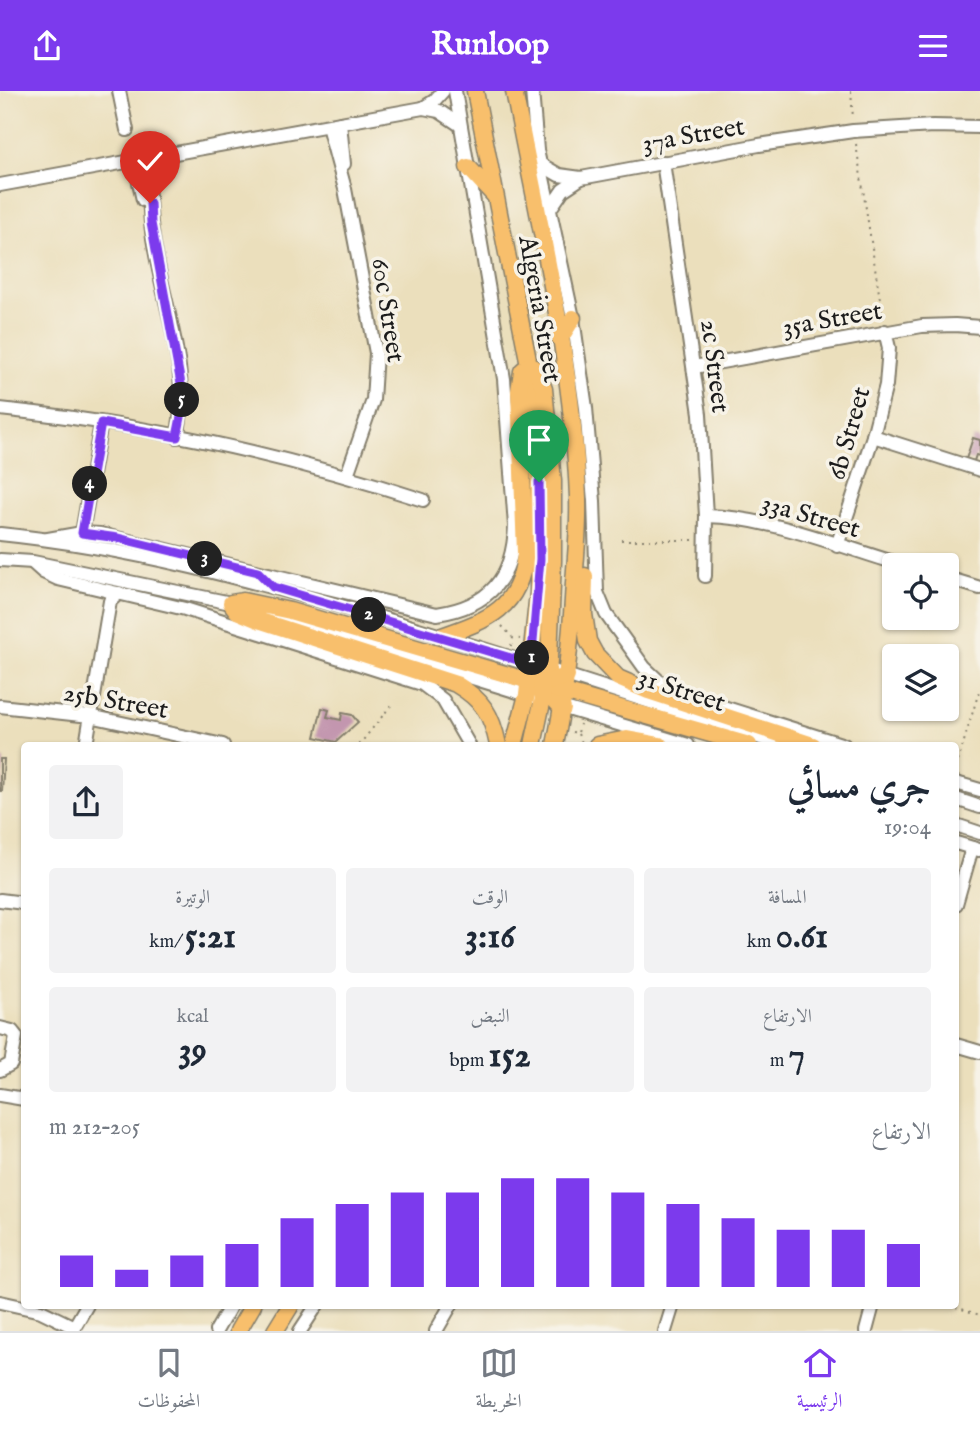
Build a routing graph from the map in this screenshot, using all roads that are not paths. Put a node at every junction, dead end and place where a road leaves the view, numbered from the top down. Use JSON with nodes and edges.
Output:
{"nodes":[{"id":1,"x":119,"y":91,"type":"edge"},
{"id":2,"x":443,"y":91,"type":"edge"},
{"id":3,"x":455,"y":91,"type":"edge"},
{"id":4,"x":475,"y":91,"type":"edge"},
{"id":5,"x":514,"y":91,"type":"edge"},
{"id":6,"x":532,"y":91,"type":"edge"},
{"id":7,"x":423,"y":108,"type":"junction"},
{"id":8,"x":334,"y":125,"type":"junction"},
{"id":9,"x":460,"y":125,"type":"junction"},
{"id":10,"x":980,"y":127,"type":"edge"},
{"id":11,"x":127,"y":130,"type":"dead end"},
{"id":12,"x":140,"y":160,"type":"junction"},
{"id":13,"x":663,"y":162,"type":"junction"},
{"id":14,"x":540,"y":164,"type":"junction"},
{"id":15,"x":468,"y":167,"type":"junction"},
{"id":16,"x":581,"y":178,"type":"junction"},
{"id":17,"x":1,"y":181,"type":"edge"},
{"id":18,"x":496,"y":196,"type":"junction"},
{"id":19,"x":550,"y":209,"type":"junction"},
{"id":20,"x":573,"y":317,"type":"junction"},
{"id":21,"x":980,"y":327,"type":"edge"},
{"id":22,"x":885,"y":331,"type":"junction"},
{"id":23,"x":560,"y":339,"type":"junction"},
{"id":24,"x":529,"y":365,"type":"junction"},
{"id":25,"x":694,"y":367,"type":"junction"},
{"id":26,"x":0,"y":409,"type":"edge"},
{"id":27,"x":101,"y":423,"type":"junction"},
{"id":28,"x":873,"y":436,"type":"junction"},
{"id":29,"x":177,"y":437,"type":"junction"},
{"id":30,"x":980,"y":470,"type":"edge"},
{"id":31,"x":347,"y":475,"type":"junction"},
{"id":32,"x":423,"y":500,"type":"dead end"},
{"id":33,"x":579,"y":515,"type":"junction"},
{"id":34,"x":706,"y":516,"type":"junction"},
{"id":35,"x":82,"y":533,"type":"junction"},
{"id":36,"x":0,"y":534,"type":"edge"},
{"id":37,"x":48,"y":539,"type":"junction"},
{"id":38,"x":837,"y":545,"type":"junction"},
{"id":39,"x":882,"y":559,"type":"edge"},
{"id":40,"x":0,"y":560,"type":"edge"},
{"id":41,"x":33,"y":562,"type":"junction"},
{"id":42,"x":258,"y":572,"type":"junction"},
{"id":43,"x":705,"y":576,"type":"dead end"},
{"id":44,"x":959,"y":582,"type":"edge"},
{"id":45,"x":159,"y":587,"type":"junction"},
{"id":46,"x":273,"y":587,"type":"junction"},
{"id":47,"x":980,"y":588,"type":"edge"},
{"id":48,"x":120,"y":593,"type":"junction"},
{"id":49,"x":141,"y":598,"type":"junction"},
{"id":50,"x":231,"y":603,"type":"junction"},
{"id":51,"x":442,"y":636,"type":"junction"},
{"id":52,"x":531,"y":664,"type":"junction"},
{"id":53,"x":546,"y":686,"type":"junction"},
{"id":54,"x":0,"y":706,"type":"edge"},
{"id":55,"x":563,"y":709,"type":"junction"},
{"id":56,"x":90,"y":716,"type":"junction"},
{"id":57,"x":86,"y":742,"type":"edge"},
{"id":58,"x":209,"y":742,"type":"edge"},
{"id":59,"x":467,"y":742,"type":"edge"},
{"id":60,"x":497,"y":742,"type":"edge"},
{"id":61,"x":516,"y":742,"type":"edge"},
{"id":62,"x":534,"y":742,"type":"edge"},
{"id":63,"x":556,"y":742,"type":"edge"},
{"id":64,"x":612,"y":742,"type":"edge"},
{"id":65,"x":644,"y":742,"type":"edge"},
{"id":66,"x":678,"y":742,"type":"edge"},
{"id":67,"x":739,"y":742,"type":"edge"},
{"id":68,"x":770,"y":742,"type":"edge"},
{"id":69,"x":804,"y":742,"type":"edge"},
{"id":70,"x":835,"y":742,"type":"edge"},
{"id":71,"x":959,"y":784,"type":"edge"},
{"id":72,"x":980,"y":790,"type":"edge"},
{"id":73,"x":959,"y":800,"type":"edge"},
{"id":74,"x":980,"y":807,"type":"edge"},
{"id":75,"x":959,"y":826,"type":"edge"},
{"id":76,"x":980,"y":833,"type":"edge"},
{"id":77,"x":959,"y":844,"type":"edge"},
{"id":78,"x":976,"y":849,"type":"edge"},
{"id":79,"x":959,"y":896,"type":"edge"},
{"id":80,"x":0,"y":899,"type":"edge"},
{"id":81,"x":21,"y":902,"type":"edge"},
{"id":82,"x":0,"y":1028,"type":"edge"},
{"id":83,"x":959,"y":1049,"type":"edge"},
{"id":84,"x":980,"y":1052,"type":"edge"},
{"id":85,"x":0,"y":1069,"type":"edge"},
{"id":86,"x":0,"y":1095,"type":"edge"},
{"id":87,"x":21,"y":1098,"type":"edge"},
{"id":88,"x":0,"y":1302,"type":"edge"},
{"id":89,"x":21,"y":1307,"type":"edge"},
{"id":90,"x":32,"y":1309,"type":"edge"},
{"id":91,"x":86,"y":1309,"type":"edge"},
{"id":92,"x":229,"y":1309,"type":"edge"},
{"id":93,"x":251,"y":1309,"type":"edge"},
{"id":94,"x":289,"y":1309,"type":"edge"},
{"id":95,"x":314,"y":1309,"type":"edge"},
{"id":96,"x":449,"y":1309,"type":"edge"},
{"id":97,"x":672,"y":1309,"type":"edge"},
{"id":98,"x":872,"y":1309,"type":"edge"},
{"id":99,"x":73,"y":1329,"type":"edge"},
{"id":100,"x":216,"y":1331,"type":"edge"},
{"id":101,"x":238,"y":1331,"type":"edge"},
{"id":102,"x":275,"y":1331,"type":"edge"},
{"id":103,"x":300,"y":1331,"type":"edge"},
{"id":104,"x":436,"y":1331,"type":"edge"},
{"id":105,"x":665,"y":1331,"type":"edge"},
{"id":106,"x":866,"y":1331,"type":"edge"}],
"edges":[{"from":1,"to":11,"type":"street"},
{"from":2,"to":7,"type":"street"},
{"from":3,"to":9,"type":"street"},
{"from":4,"to":18,"type":"main road","name":"Algeria Street"},
{"from":5,"to":23,"type":"main road","name":"Algeria Street"},
{"from":6,"to":14,"type":"street"},
{"from":7,"to":8,"type":"street"},
{"from":7,"to":9,"type":"street"},
{"from":8,"to":12,"type":"street"},
{"from":8,"to":31,"type":"street","name":"60c Street"},
{"from":9,"to":15,"type":"street"},
{"from":10,"to":13,"type":"street","name":"37a Street"},
{"from":12,"to":17,"type":"street"},
{"from":12,"to":29,"type":"street"},
{"from":13,"to":16,"type":"street","name":"37a Street"},
{"from":13,"to":25,"type":"street","name":"2c Street"},
{"from":14,"to":16,"type":"street","name":"37a Street"},
{"from":14,"to":19,"type":"street"},
{"from":15,"to":18,"type":"main road"},
{"from":15,"to":42,"type":"street"},
{"from":16,"to":19,"type":"street"},
{"from":18,"to":24,"type":"main road","name":"Algeria Street"},
{"from":19,"to":20,"type":"street"},
{"from":20,"to":23,"type":"main road"},
{"from":20,"to":70,"type":"street"},
{"from":21,"to":22,"type":"street","name":"35a Street"},
{"from":22,"to":25,"type":"street","name":"35a Street"},
{"from":22,"to":28,"type":"street","name":"6b Street"},
{"from":23,"to":33,"type":"main road","name":"Algeria Street"},
{"from":24,"to":51,"type":"main road"},
{"from":24,"to":52,"type":"main road","name":"Algeria Street"},
{"from":24,"to":53,"type":"main road"},
{"from":25,"to":34,"type":"street","name":"2c Street"},
{"from":26,"to":27,"type":"street"},
{"from":27,"to":29,"type":"street"},
{"from":27,"to":35,"type":"street"},
{"from":28,"to":30,"type":"street"},
{"from":28,"to":38,"type":"street","name":"6b Street"},
{"from":29,"to":31,"type":"street"},
{"from":31,"to":32,"type":"street"},
{"from":33,"to":53,"type":"main road","name":"Algeria Street"},
{"from":33,"to":69,"type":"main road"},
{"from":34,"to":38,"type":"street","name":"33a Street"},
{"from":34,"to":43,"type":"street","name":"2c Street"},
{"from":35,"to":37,"type":"street"},
{"from":35,"to":42,"type":"street"},
{"from":36,"to":37,"type":"street"},
{"from":37,"to":46,"type":"street"},
{"from":38,"to":39,"type":"street","name":"33a Street"},
{"from":40,"to":41,"type":"street"},
{"from":41,"to":45,"type":"street"},
{"from":41,"to":48,"type":"street"},
{"from":42,"to":46,"type":"street"},
{"from":44,"to":47,"type":"street"},
{"from":45,"to":49,"type":"street"},
{"from":45,"to":50,"type":"street"},
{"from":46,"to":51,"type":"street"},
{"from":48,"to":49,"type":"street"},
{"from":48,"to":56,"type":"street"},
{"from":49,"to":59,"type":"street"},
{"from":50,"to":53,"type":"main road"},
{"from":50,"to":60,"type":"main road"},
{"from":51,"to":52,"type":"street"},
{"from":52,"to":53,"type":"main road"},
{"from":53,"to":55,"type":"main road"},
{"from":53,"to":61,"type":"main road","name":"Algeria Street"},
{"from":53,"to":62,"type":"main road"},
{"from":53,"to":67,"type":"main road"},
{"from":53,"to":68,"type":"street","name":"31 Street"},
{"from":54,"to":56,"type":"street","name":"25b Street"},
{"from":55,"to":63,"type":"main road"},
{"from":55,"to":66,"type":"street","name":"31 Street"},
{"from":56,"to":57,"type":"street"},
{"from":56,"to":58,"type":"street","name":"25b Street"},
{"from":64,"to":65,"type":"main road"},
{"from":71,"to":72,"type":"street"},
{"from":73,"to":74,"type":"street"},
{"from":75,"to":76,"type":"street"},
{"from":77,"to":78,"type":"street"},
{"from":78,"to":79,"type":"street"},
{"from":80,"to":81,"type":"street"},
{"from":82,"to":85,"type":"street"},
{"from":83,"to":84,"type":"street"},
{"from":86,"to":87,"type":"street"},
{"from":88,"to":89,"type":"street"},
{"from":90,"to":99,"type":"street"},
{"from":91,"to":99,"type":"street"},
{"from":92,"to":100,"type":"street"},
{"from":93,"to":101,"type":"main road"},
{"from":94,"to":102,"type":"main road"},
{"from":95,"to":103,"type":"street"},
{"from":96,"to":104,"type":"street"},
{"from":97,"to":105,"type":"street"},
{"from":98,"to":106,"type":"street"}]}
